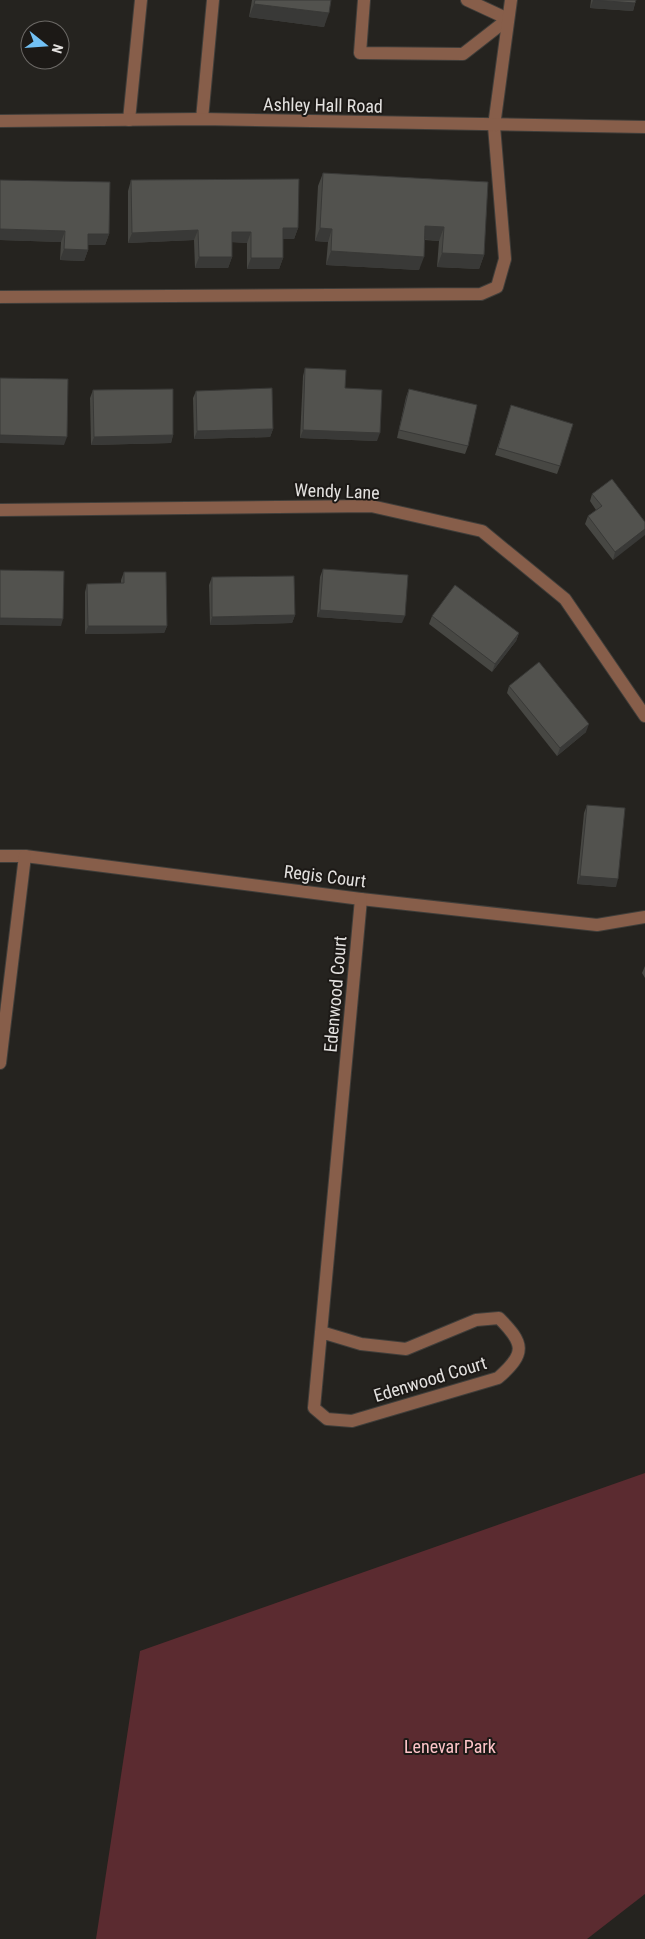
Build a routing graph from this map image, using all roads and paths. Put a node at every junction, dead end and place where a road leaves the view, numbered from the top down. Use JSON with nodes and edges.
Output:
{"nodes":[{"id":1,"x":141,"y":0,"type":"edge"},
{"id":2,"x":213,"y":0,"type":"edge"},
{"id":3,"x":364,"y":0,"type":"edge"},
{"id":4,"x":467,"y":0,"type":"edge"},
{"id":5,"x":511,"y":0,"type":"edge"},
{"id":6,"x":508,"y":19,"type":"junction"},
{"id":7,"x":129,"y":120,"type":"junction"},
{"id":8,"x":202,"y":120,"type":"junction"},
{"id":9,"x":0,"y":121,"type":"edge"},
{"id":10,"x":494,"y":126,"type":"junction"},
{"id":11,"x":645,"y":127,"type":"edge"},
{"id":12,"x":0,"y":297,"type":"edge"},
{"id":13,"x":0,"y":510,"type":"edge"},
{"id":14,"x":645,"y":716,"type":"edge"},
{"id":15,"x":0,"y":856,"type":"edge"},
{"id":16,"x":25,"y":856,"type":"junction"},
{"id":17,"x":361,"y":899,"type":"junction"},
{"id":18,"x":645,"y":917,"type":"edge"},
{"id":19,"x":0,"y":1063,"type":"edge"},
{"id":20,"x":321,"y":1332,"type":"junction"}],
"edges":[{"from":1,"to":7,"type":"street"},
{"from":2,"to":8,"type":"street"},
{"from":3,"to":6,"type":"street"},
{"from":4,"to":6,"type":"street"},
{"from":5,"to":6,"type":"street"},
{"from":6,"to":10,"type":"street"},
{"from":7,"to":8,"type":"street","name":"Ashley Hall Road"},
{"from":7,"to":9,"type":"street","name":"Ashley Hall Road"},
{"from":8,"to":10,"type":"street","name":"Ashley Hall Road"},
{"from":10,"to":11,"type":"street","name":"Ashley Hall Road"},
{"from":10,"to":12,"type":"street"},
{"from":13,"to":14,"type":"street","name":"Wendy Lane"},
{"from":15,"to":16,"type":"street","name":"Regis Court"},
{"from":16,"to":17,"type":"street","name":"Regis Court"},
{"from":16,"to":19,"type":"street"},
{"from":17,"to":18,"type":"street","name":"Regis Court"},
{"from":17,"to":20,"type":"street","name":"Edenwood Court"},
{"from":20,"to":20,"type":"street","name":"Edenwood Court"}]}
